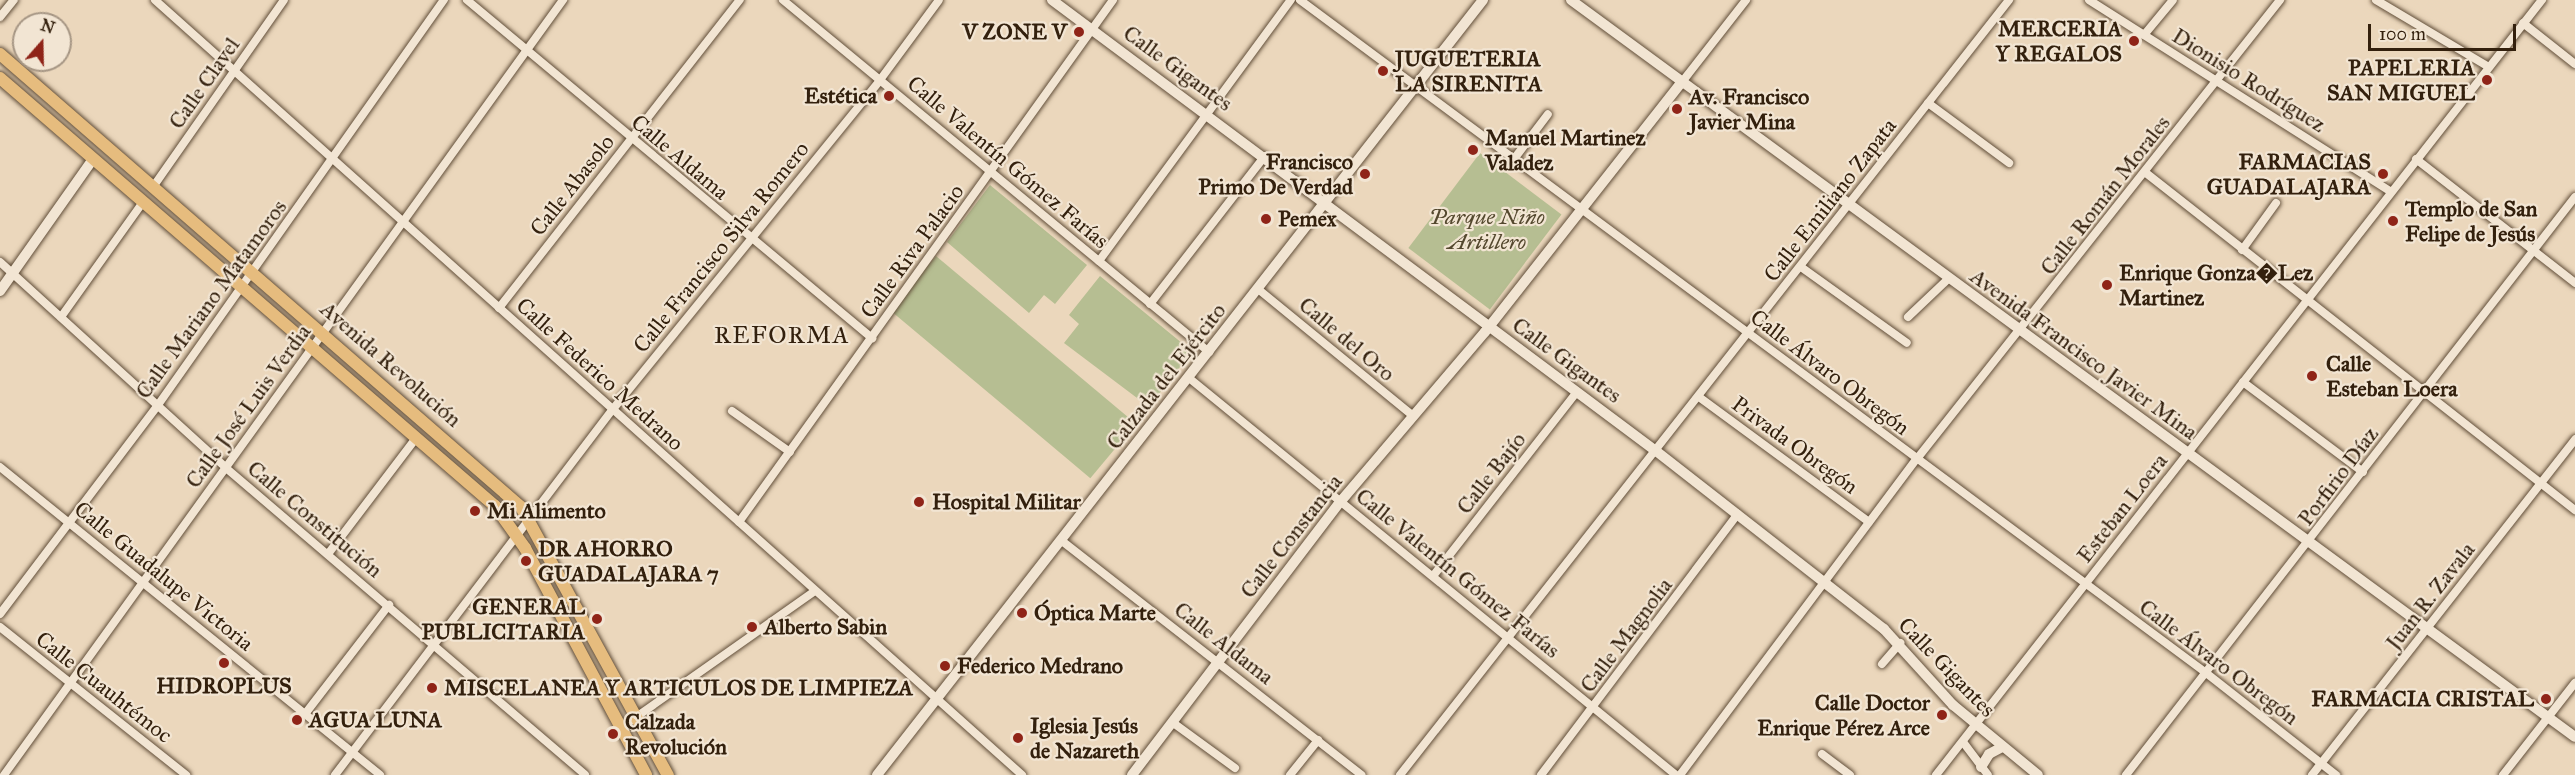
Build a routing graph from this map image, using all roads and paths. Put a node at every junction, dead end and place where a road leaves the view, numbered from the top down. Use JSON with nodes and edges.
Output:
{"nodes":[{"id":1,"x":14,"y":0,"type":"edge"},
{"id":2,"x":155,"y":0,"type":"edge"},
{"id":3,"x":284,"y":0,"type":"edge"},
{"id":4,"x":444,"y":0,"type":"edge"},
{"id":5,"x":467,"y":0,"type":"edge"},
{"id":6,"x":563,"y":0,"type":"edge"},
{"id":7,"x":740,"y":0,"type":"edge"},
{"id":8,"x":783,"y":0,"type":"edge"},
{"id":9,"x":939,"y":0,"type":"edge"},
{"id":10,"x":1052,"y":0,"type":"edge"},
{"id":11,"x":1113,"y":0,"type":"edge"},
{"id":12,"x":1291,"y":0,"type":"edge"},
{"id":13,"x":1300,"y":0,"type":"edge"},
{"id":14,"x":1483,"y":0,"type":"edge"},
{"id":15,"x":1571,"y":0,"type":"edge"},
{"id":16,"x":1746,"y":0,"type":"edge"},
{"id":17,"x":2009,"y":0,"type":"edge"},
{"id":18,"x":2089,"y":0,"type":"edge"},
{"id":19,"x":2173,"y":0,"type":"edge"},
{"id":20,"x":2280,"y":0,"type":"edge"},
{"id":21,"x":2376,"y":0,"type":"edge"},
{"id":22,"x":2542,"y":0,"type":"edge"},
{"id":23,"x":0,"y":16,"type":"edge"},
{"id":24,"x":2523,"y":23,"type":"junction"},
{"id":25,"x":1092,"y":29,"type":"junction"},
{"id":26,"x":2144,"y":35,"type":"junction"},
{"id":27,"x":526,"y":50,"type":"junction"},
{"id":28,"x":0,"y":54,"type":"edge"},
{"id":29,"x":2575,"y":64,"type":"edge"},
{"id":30,"x":2489,"y":67,"type":"junction"},
{"id":31,"x":235,"y":72,"type":"junction"},
{"id":32,"x":0,"y":78,"type":"edge"},
{"id":33,"x":880,"y":80,"type":"junction"},
{"id":34,"x":2217,"y":81,"type":"junction"},
{"id":35,"x":1682,"y":82,"type":"junction"},
{"id":36,"x":1415,"y":86,"type":"junction"},
{"id":37,"x":1928,"y":103,"type":"junction"},
{"id":38,"x":1206,"y":113,"type":"junction"},
{"id":39,"x":1548,"y":114,"type":"dead end"},
{"id":40,"x":630,"y":140,"type":"junction"},
{"id":41,"x":1265,"y":156,"type":"junction"},
{"id":42,"x":93,"y":159,"type":"junction"},
{"id":43,"x":334,"y":159,"type":"junction"},
{"id":44,"x":1514,"y":159,"type":"junction"},
{"id":45,"x":2416,"y":159,"type":"junction"},
{"id":46,"x":2009,"y":163,"type":"dead end"},
{"id":47,"x":991,"y":172,"type":"junction"},
{"id":48,"x":2146,"y":173,"type":"junction"},
{"id":49,"x":153,"y":187,"type":"junction"},
{"id":50,"x":2390,"y":191,"type":"junction"},
{"id":51,"x":2575,"y":197,"type":"edge"},
{"id":52,"x":1326,"y":201,"type":"junction"},
{"id":53,"x":142,"y":202,"type":"junction"},
{"id":54,"x":2276,"y":203,"type":"dead end"},
{"id":55,"x":1849,"y":205,"type":"junction"},
{"id":56,"x":1582,"y":210,"type":"junction"},
{"id":57,"x":402,"y":222,"type":"junction"},
{"id":58,"x":752,"y":239,"type":"junction"},
{"id":59,"x":2242,"y":250,"type":"junction"},
{"id":60,"x":2533,"y":250,"type":"junction"},
{"id":61,"x":1099,"y":261,"type":"junction"},
{"id":62,"x":0,"y":262,"type":"edge"},
{"id":63,"x":1801,"y":267,"type":"junction"},
{"id":64,"x":253,"y":273,"type":"junction"},
{"id":65,"x":13,"y":274,"type":"junction"},
{"id":66,"x":1948,"y":279,"type":"junction"},
{"id":67,"x":2575,"y":283,"type":"edge"},
{"id":68,"x":242,"y":288,"type":"junction"},
{"id":69,"x":1258,"y":289,"type":"junction"},
{"id":70,"x":0,"y":291,"type":"edge"},
{"id":71,"x":2307,"y":301,"type":"junction"},
{"id":72,"x":1150,"y":304,"type":"junction"},
{"id":73,"x":499,"y":308,"type":"junction"},
{"id":74,"x":61,"y":317,"type":"junction"},
{"id":75,"x":1908,"y":317,"type":"dead end"},
{"id":76,"x":1488,"y":327,"type":"junction"},
{"id":77,"x":2019,"y":332,"type":"junction"},
{"id":78,"x":323,"y":333,"type":"junction"},
{"id":79,"x":1749,"y":334,"type":"junction"},
{"id":80,"x":872,"y":338,"type":"junction"},
{"id":81,"x":1906,"y":343,"type":"dead end"},
{"id":82,"x":312,"y":349,"type":"junction"},
{"id":83,"x":1209,"y":352,"type":"junction"},
{"id":84,"x":1189,"y":378,"type":"junction"},
{"id":85,"x":2243,"y":382,"type":"junction"},
{"id":86,"x":1577,"y":392,"type":"junction"},
{"id":87,"x":2424,"y":392,"type":"junction"},
{"id":88,"x":1699,"y":397,"type":"junction"},
{"id":89,"x":158,"y":405,"type":"junction"},
{"id":90,"x":613,"y":409,"type":"junction"},
{"id":91,"x":732,"y":411,"type":"dead end"},
{"id":92,"x":1413,"y":416,"type":"junction"},
{"id":93,"x":416,"y":438,"type":"junction"},
{"id":94,"x":2575,"y":438,"type":"edge"},
{"id":95,"x":1656,"y":451,"type":"junction"},
{"id":96,"x":790,"y":452,"type":"junction"},
{"id":97,"x":2188,"y":454,"type":"junction"},
{"id":98,"x":1916,"y":460,"type":"junction"},
{"id":99,"x":0,"y":467,"type":"edge"},
{"id":100,"x":226,"y":468,"type":"junction"},
{"id":101,"x":2363,"y":472,"type":"junction"},
{"id":102,"x":2541,"y":483,"type":"junction"},
{"id":103,"x":1341,"y":501,"type":"junction"},
{"id":104,"x":2575,"y":510,"type":"edge"},
{"id":105,"x":1738,"y":514,"type":"junction"},
{"id":106,"x":529,"y":517,"type":"junction"},
{"id":107,"x":70,"y":522,"type":"junction"},
{"id":108,"x":739,"y":522,"type":"junction"},
{"id":109,"x":1869,"y":522,"type":"junction"},
{"id":110,"x":517,"y":533,"type":"junction"},
{"id":111,"x":1062,"y":541,"type":"junction"},
{"id":112,"x":2311,"y":542,"type":"junction"},
{"id":113,"x":328,"y":554,"type":"junction"},
{"id":114,"x":1433,"y":576,"type":"junction"},
{"id":115,"x":1824,"y":582,"type":"junction"},
{"id":116,"x":141,"y":583,"type":"junction"},
{"id":117,"x":2085,"y":585,"type":"junction"},
{"id":118,"x":815,"y":591,"type":"junction"},
{"id":119,"x":389,"y":605,"type":"junction"},
{"id":120,"x":0,"y":614,"type":"edge"},
{"id":121,"x":0,"y":627,"type":"edge"},
{"id":122,"x":2428,"y":628,"type":"junction"},
{"id":123,"x":1509,"y":638,"type":"junction"},
{"id":124,"x":432,"y":643,"type":"junction"},
{"id":125,"x":1900,"y":643,"type":"junction"},
{"id":126,"x":1220,"y":662,"type":"junction"},
{"id":127,"x":1882,"y":664,"type":"dead end"},
{"id":128,"x":2205,"y":672,"type":"junction"},
{"id":129,"x":2575,"y":683,"type":"edge"},
{"id":130,"x":70,"y":684,"type":"junction"},
{"id":131,"x":935,"y":700,"type":"junction"},
{"id":132,"x":1594,"y":708,"type":"junction"},
{"id":133,"x":305,"y":714,"type":"junction"},
{"id":134,"x":637,"y":717,"type":"junction"},
{"id":135,"x":2549,"y":717,"type":"junction"},
{"id":136,"x":1172,"y":722,"type":"junction"},
{"id":137,"x":621,"y":727,"type":"junction"},
{"id":138,"x":1975,"y":727,"type":"junction"},
{"id":139,"x":2575,"y":737,"type":"edge"},
{"id":140,"x":1318,"y":740,"type":"junction"},
{"id":141,"x":1963,"y":742,"type":"junction"},
{"id":142,"x":2002,"y":747,"type":"junction"},
{"id":143,"x":352,"y":752,"type":"junction"},
{"id":144,"x":1822,"y":754,"type":"dead end"},
{"id":145,"x":2321,"y":764,"type":"junction"},
{"id":146,"x":1235,"y":768,"type":"dead end"},
{"id":147,"x":1985,"y":771,"type":"edge"},
{"id":148,"x":4,"y":775,"type":"edge"},
{"id":149,"x":186,"y":775,"type":"edge"},
{"id":150,"x":335,"y":775,"type":"edge"},
{"id":151,"x":380,"y":775,"type":"edge"},
{"id":152,"x":585,"y":775,"type":"edge"},
{"id":153,"x":646,"y":775,"type":"edge"},
{"id":154,"x":668,"y":775,"type":"edge"},
{"id":155,"x":877,"y":775,"type":"edge"},
{"id":156,"x":1022,"y":775,"type":"edge"},
{"id":157,"x":1132,"y":775,"type":"edge"},
{"id":158,"x":1290,"y":775,"type":"edge"},
{"id":159,"x":1361,"y":775,"type":"edge"},
{"id":160,"x":1400,"y":775,"type":"edge"},
{"id":161,"x":1540,"y":775,"type":"edge"},
{"id":162,"x":1678,"y":775,"type":"edge"},
{"id":163,"x":1850,"y":775,"type":"edge"},
{"id":164,"x":1936,"y":775,"type":"edge"},
{"id":165,"x":2038,"y":775,"type":"edge"},
{"id":166,"x":2126,"y":775,"type":"edge"},
{"id":167,"x":2312,"y":775,"type":"edge"},
{"id":168,"x":2336,"y":775,"type":"edge"},
{"id":169,"x":2503,"y":775,"type":"edge"}],
"edges":[{"from":1,"to":23,"type":"street"},
{"from":2,"to":31,"type":"street","name":"Calle Federico Medrano"},
{"from":3,"to":31,"type":"street","name":"Calle Clavel"},
{"from":4,"to":43,"type":"street","name":"Calle Mariano Matamoros"},
{"from":5,"to":27,"type":"street","name":"Calle Aldama"},
{"from":6,"to":27,"type":"street","name":"Calle José Luis Verdia"},
{"from":7,"to":40,"type":"street","name":"Calle Abasolo"},
{"from":8,"to":33,"type":"street","name":"Calle Valentín Gómez Farías"},
{"from":9,"to":33,"type":"street","name":"Calle Francisco Silva Romero"},
{"from":10,"to":25,"type":"main road","name":"Calle Gigantes"},
{"from":11,"to":25,"type":"street","name":"Calle Riva Palacio"},
{"from":12,"to":38,"type":"street"},
{"from":13,"to":36,"type":"street","name":"Calle Álvaro Obregón"},
{"from":14,"to":36,"type":"main road","name":"Calzada del Ejército"},
{"from":15,"to":35,"type":"main road","name":"Avenida Francisco Javier Mina"},
{"from":16,"to":35,"type":"street"},
{"from":17,"to":37,"type":"street","name":"Calle Emiliano Zapata"},
{"from":18,"to":26,"type":"street","name":"Dionisio Rodríguez"},
{"from":19,"to":26,"type":"street"},
{"from":20,"to":34,"type":"street","name":"Calle Román Morales"},
{"from":21,"to":30,"type":"street"},
{"from":22,"to":24,"type":"street","name":"Esteban Loera"},
{"from":24,"to":29,"type":"street"},
{"from":24,"to":30,"type":"street","name":"Esteban Loera"},
{"from":25,"to":38,"type":"main road","name":"Calle Gigantes"},
{"from":25,"to":47,"type":"street","name":"Calle Riva Palacio"},
{"from":26,"to":34,"type":"street","name":"Dionisio Rodríguez"},
{"from":27,"to":40,"type":"street","name":"Calle Aldama"},
{"from":27,"to":57,"type":"street","name":"Calle José Luis Verdia"},
{"from":28,"to":49,"type":"main road","name":"Avenida Revolución"},
{"from":30,"to":45,"type":"street","name":"Esteban Loera"},
{"from":31,"to":43,"type":"street","name":"Calle Federico Medrano"},
{"from":31,"to":49,"type":"street","name":"Calle Clavel"},
{"from":32,"to":42,"type":"main road","name":"Avenida Revolución"},
{"from":33,"to":47,"type":"street","name":"Calle Valentín Gómez Farías"},
{"from":33,"to":58,"type":"street","name":"Calle Francisco Silva Romero"},
{"from":34,"to":48,"type":"street","name":"Calle Román Morales"},
{"from":34,"to":50,"type":"street","name":"Dionisio Rodríguez"},
{"from":35,"to":55,"type":"main road","name":"Avenida Francisco Javier Mina"},
{"from":35,"to":56,"type":"main road","name":"Calle Constancia"},
{"from":36,"to":44,"type":"street","name":"Calle Álvaro Obregón"},
{"from":36,"to":52,"type":"main road","name":"Calzada del Ejército"},
{"from":37,"to":46,"type":"street"},
{"from":37,"to":55,"type":"street","name":"Calle Emiliano Zapata"},
{"from":38,"to":41,"type":"main road","name":"Calle Gigantes"},
{"from":38,"to":61,"type":"street"},
{"from":39,"to":44,"type":"street"},
{"from":40,"to":58,"type":"street","name":"Calle Aldama"},
{"from":40,"to":73,"type":"street","name":"Calle Abasolo"},
{"from":41,"to":52,"type":"main road","name":"Calle Gigantes"},
{"from":41,"to":72,"type":"street"},
{"from":42,"to":53,"type":"main road","name":"Avenida Revolución"},
{"from":42,"to":65,"type":"main road"},
{"from":43,"to":57,"type":"street","name":"Calle Federico Medrano"},
{"from":43,"to":64,"type":"street","name":"Calle Mariano Matamoros"},
{"from":44,"to":56,"type":"street","name":"Calle Álvaro Obregón"},
{"from":45,"to":50,"type":"street","name":"Esteban Loera"},
{"from":45,"to":60,"type":"street"},
{"from":47,"to":61,"type":"street","name":"Calle Valentín Gómez Farías"},
{"from":47,"to":80,"type":"street","name":"Calle Riva Palacio"},
{"from":48,"to":59,"type":"street"},
{"from":48,"to":77,"type":"street","name":"Calle Román Morales"},
{"from":49,"to":64,"type":"main road","name":"Avenida Revolución"},
{"from":50,"to":71,"type":"street","name":"Esteban Loera"},
{"from":51,"to":60,"type":"street","name":"Porfirio Díaz"},
{"from":52,"to":69,"type":"main road","name":"Calzada del Ejército"},
{"from":52,"to":76,"type":"main road","name":"Calle Gigantes"},
{"from":53,"to":68,"type":"main road","name":"Avenida Revolución"},
{"from":53,"to":74,"type":"street"},
{"from":54,"to":59,"type":"street"},
{"from":55,"to":63,"type":"street","name":"Calle Emiliano Zapata"},
{"from":55,"to":66,"type":"main road","name":"Avenida Francisco Javier Mina"},
{"from":56,"to":76,"type":"main road","name":"Calle Constancia"},
{"from":56,"to":79,"type":"street","name":"Calle Álvaro Obregón"},
{"from":57,"to":73,"type":"street","name":"Calle Federico Medrano"},
{"from":57,"to":78,"type":"street","name":"Calle José Luis Verdia"},
{"from":58,"to":80,"type":"street","name":"Calle Aldama"},
{"from":58,"to":90,"type":"street","name":"Calle Francisco Silva Romero"},
{"from":59,"to":71,"type":"street"},
{"from":60,"to":67,"type":"street"},
{"from":60,"to":87,"type":"street","name":"Porfirio Díaz"},
{"from":61,"to":72,"type":"street","name":"Calle Valentín Gómez Farías"},
{"from":62,"to":65,"type":"street","name":"Calle Constitución"},
{"from":63,"to":79,"type":"street","name":"Calle Emiliano Zapata"},
{"from":63,"to":81,"type":"street"},
{"from":64,"to":68,"type":"street","name":"Calle Mariano Matamoros"},
{"from":64,"to":78,"type":"main road","name":"Avenida Revolución"},
{"from":65,"to":70,"type":"main road"},
{"from":65,"to":74,"type":"street","name":"Calle Constitución"},
{"from":66,"to":75,"type":"street"},
{"from":66,"to":77,"type":"main road","name":"Avenida Francisco Javier Mina"},
{"from":68,"to":82,"type":"main road","name":"Avenida Revolución"},
{"from":68,"to":89,"type":"street","name":"Calle Mariano Matamoros"},
{"from":69,"to":83,"type":"main road","name":"Calzada del Ejército"},
{"from":69,"to":92,"type":"street","name":"Calle del Oro"},
{"from":71,"to":85,"type":"street","name":"Esteban Loera"},
{"from":71,"to":87,"type":"street"},
{"from":72,"to":83,"type":"street","name":"Calle Valentín Gómez Farías"},
{"from":73,"to":90,"type":"street","name":"Calle Federico Medrano"},
{"from":74,"to":89,"type":"street","name":"Calle Constitución"},
{"from":76,"to":86,"type":"main road","name":"Calle Gigantes"},
{"from":76,"to":92,"type":"main road","name":"Calle Constancia"},
{"from":77,"to":97,"type":"main road","name":"Avenida Francisco Javier Mina"},
{"from":77,"to":98,"type":"street","name":"Calle Román Morales"},
{"from":78,"to":82,"type":"street","name":"Calle José Luis Verdia"},
{"from":78,"to":106,"type":"main road","name":"Avenida Revolución"},
{"from":79,"to":88,"type":"street","name":"Calle Emiliano Zapata"},
{"from":79,"to":98,"type":"street","name":"Calle Álvaro Obregón"},
{"from":80,"to":96,"type":"street","name":"Calle Riva Palacio"},
{"from":82,"to":93,"type":"main road","name":"Avenida Revolución"},
{"from":82,"to":100,"type":"street","name":"Calle José Luis Verdia"},
{"from":83,"to":84,"type":"main road","name":"Calzada del Ejército"},
{"from":84,"to":103,"type":"street","name":"Calle Valentín Gómez Farías"},
{"from":84,"to":111,"type":"main road","name":"Calzada del Ejército"},
{"from":85,"to":97,"type":"street","name":"Esteban Loera"},
{"from":85,"to":101,"type":"street"},
{"from":86,"to":95,"type":"main road","name":"Calle Gigantes"},
{"from":86,"to":114,"type":"street","name":"Calle Bajío"},
{"from":87,"to":101,"type":"street","name":"Porfirio Díaz"},
{"from":87,"to":102,"type":"street"},
{"from":88,"to":95,"type":"street","name":"Calle Emiliano Zapata"},
{"from":88,"to":109,"type":"street","name":"Privada Obregón"},
{"from":89,"to":100,"type":"street","name":"Calle Constitución"},
{"from":89,"to":107,"type":"street","name":"Calle Mariano Matamoros"},
{"from":90,"to":106,"type":"street","name":"Calle Francisco Silva Romero"},
{"from":90,"to":108,"type":"street","name":"Calle Federico Medrano"},
{"from":91,"to":96,"type":"street"},
{"from":92,"to":103,"type":"main road","name":"Calle Constancia"},
{"from":93,"to":110,"type":"main road","name":"Avenida Revolución"},
{"from":93,"to":113,"type":"street"},
{"from":94,"to":102,"type":"street","name":"Juan R. Zavala"},
{"from":95,"to":105,"type":"main road","name":"Calle Gigantes"},
{"from":95,"to":123,"type":"street","name":"Calle Emiliano Zapata"},
{"from":96,"to":108,"type":"street","name":"Calle Riva Palacio"},
{"from":97,"to":112,"type":"main road","name":"Avenida Francisco Javier Mina"},
{"from":97,"to":117,"type":"street","name":"Esteban Loera"},
{"from":98,"to":109,"type":"street","name":"Calle Román Morales"},
{"from":98,"to":117,"type":"street","name":"Calle Álvaro Obregón"},
{"from":99,"to":107,"type":"street","name":"Calle Guadalupe Victoria"},
{"from":100,"to":113,"type":"street","name":"Calle Constitución"},
{"from":100,"to":116,"type":"street","name":"Calle José Luis Verdia"},
{"from":101,"to":112,"type":"street","name":"Porfirio Díaz"},
{"from":102,"to":104,"type":"street"},
{"from":102,"to":122,"type":"street","name":"Juan R. Zavala"},
{"from":103,"to":114,"type":"street","name":"Calle Valentín Gómez Farías"},
{"from":103,"to":126,"type":"main road","name":"Calle Constancia"},
{"from":105,"to":115,"type":"main road","name":"Calle Gigantes"},
{"from":105,"to":132,"type":"street","name":"Calle Magnolia"},
{"from":106,"to":110,"type":"street","name":"Calle Francisco Silva Romero"},
{"from":106,"to":134,"type":"main road","name":"Avenida Revolución"},
{"from":107,"to":116,"type":"street","name":"Calle Guadalupe Victoria"},
{"from":107,"to":120,"type":"street","name":"Calle Mariano Matamoros"},
{"from":108,"to":118,"type":"street","name":"Calle Federico Medrano"},
{"from":109,"to":115,"type":"street","name":"Calle Román Morales"},
{"from":110,"to":124,"type":"street","name":"Calle Francisco Silva Romero"},
{"from":110,"to":137,"type":"main road","name":"Avenida Revolución"},
{"from":111,"to":126,"type":"street","name":"Calle Aldama"},
{"from":111,"to":131,"type":"main road","name":"Calzada del Ejército"},
{"from":112,"to":122,"type":"main road","name":"Avenida Francisco Javier Mina"},
{"from":112,"to":128,"type":"street","name":"Porfirio Díaz"},
{"from":113,"to":119,"type":"street","name":"Calle Constitución"},
{"from":114,"to":123,"type":"street","name":"Calle Valentín Gómez Farías"},
{"from":115,"to":125,"type":"main road","name":"Calle Gigantes"},
{"from":115,"to":162,"type":"street","name":"Calle Román Morales"},
{"from":116,"to":130,"type":"street","name":"Calle José Luis Verdia"},
{"from":116,"to":133,"type":"street","name":"Calle Guadalupe Victoria"},
{"from":117,"to":128,"type":"street","name":"Calle Álvaro Obregón"},
{"from":117,"to":138,"type":"street","name":"Esteban Loera"},
{"from":118,"to":131,"type":"street","name":"Calle Federico Medrano"},
{"from":118,"to":134,"type":"street"},
{"from":119,"to":124,"type":"street","name":"Calle Constitución"},
{"from":119,"to":133,"type":"street"},
{"from":121,"to":130,"type":"street","name":"Calle Cuauhtémoc"},
{"from":122,"to":135,"type":"main road","name":"Avenida Francisco Javier Mina"},
{"from":122,"to":145,"type":"street","name":"Juan R. Zavala"},
{"from":123,"to":132,"type":"street","name":"Calle Valentín Gómez Farías"},
{"from":123,"to":160,"type":"street","name":"Calle Emiliano Zapata"},
{"from":124,"to":143,"type":"street","name":"Calle Francisco Silva Romero"},
{"from":124,"to":152,"type":"street","name":"Calle Constitución"},
{"from":125,"to":127,"type":"street"},
{"from":125,"to":138,"type":"main road","name":"Calle Gigantes"},
{"from":126,"to":136,"type":"main road","name":"Calle Constancia"},
{"from":126,"to":140,"type":"street","name":"Calle Aldama"},
{"from":128,"to":145,"type":"street","name":"Calle Álvaro Obregón"},
{"from":128,"to":166,"type":"street","name":"Porfirio Díaz"},
{"from":129,"to":135,"type":"street"},
{"from":130,"to":148,"type":"street","name":"Calle José Luis Verdia"},
{"from":130,"to":149,"type":"street","name":"Calle Cuauhtémoc"},
{"from":131,"to":155,"type":"main road","name":"Calzada del Ejército"},
{"from":131,"to":156,"type":"street","name":"Calle Federico Medrano"},
{"from":132,"to":161,"type":"street","name":"Calle Magnolia"},
{"from":132,"to":162,"type":"street","name":"Calle Valentín Gómez Farías"},
{"from":133,"to":143,"type":"street","name":"Calle Guadalupe Victoria"},
{"from":134,"to":137,"type":"street"},
{"from":134,"to":154,"type":"main road","name":"Avenida Revolución"},
{"from":135,"to":139,"type":"main road","name":"Avenida Francisco Javier Mina"},
{"from":135,"to":169,"type":"street"},
{"from":136,"to":146,"type":"street"},
{"from":136,"to":157,"type":"main road","name":"Calle Constancia"},
{"from":137,"to":153,"type":"main road","name":"Avenida Revolución"},
{"from":138,"to":141,"type":"street","name":"Esteban Loera"},
{"from":138,"to":142,"type":"main road","name":"Calle Gigantes"},
{"from":140,"to":158,"type":"street"},
{"from":140,"to":159,"type":"street","name":"Calle Aldama"},
{"from":141,"to":147,"type":"street"},
{"from":141,"to":164,"type":"street","name":"Esteban Loera"},
{"from":142,"to":147,"type":"main road"},
{"from":142,"to":165,"type":"main road","name":"Calle Gigantes"},
{"from":143,"to":150,"type":"street","name":"Calle Francisco Silva Romero"},
{"from":143,"to":151,"type":"street","name":"Calle Guadalupe Victoria"},
{"from":144,"to":163,"type":"street"},
{"from":145,"to":167,"type":"street","name":"Juan R. Zavala"},
{"from":145,"to":168,"type":"street","name":"Calle Álvaro Obregón"}]}
